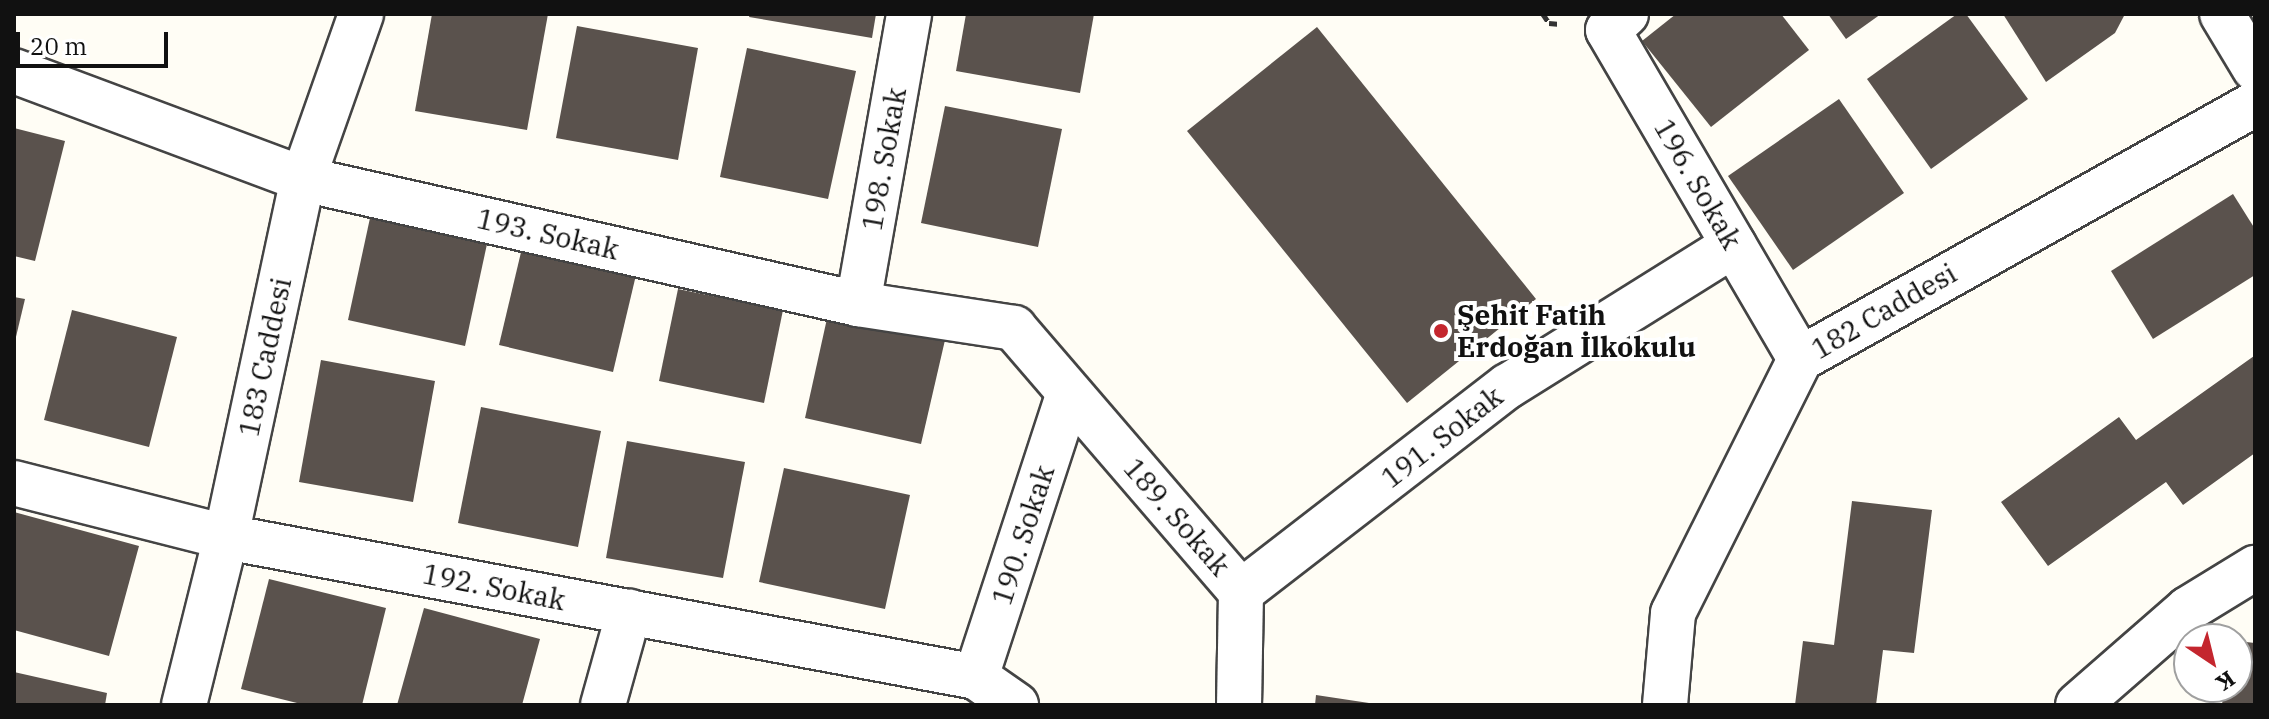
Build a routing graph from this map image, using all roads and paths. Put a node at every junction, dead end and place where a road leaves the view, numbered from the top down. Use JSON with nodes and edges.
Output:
{"nodes":[{"id":1,"x":361,"y":14,"type":"edge"},
{"id":2,"x":909,"y":14,"type":"edge"},
{"id":3,"x":1626,"y":14,"type":"edge"},
{"id":4,"x":2222,"y":14,"type":"edge"},
{"id":5,"x":2255,"y":69,"type":"edge"},
{"id":6,"x":14,"y":71,"type":"edge"},
{"id":7,"x":2255,"y":104,"type":"edge"},
{"id":8,"x":303,"y":179,"type":"junction"},
{"id":9,"x":1734,"y":245,"type":"junction"},
{"id":10,"x":858,"y":304,"type":"junction"},
{"id":11,"x":1800,"y":359,"type":"junction"},
{"id":12,"x":1069,"y":393,"type":"junction"},
{"id":13,"x":14,"y":483,"type":"edge"},
{"id":14,"x":226,"y":537,"type":"junction"},
{"id":15,"x":2255,"y":568,"type":"edge"},
{"id":16,"x":1241,"y":592,"type":"junction"},
{"id":17,"x":629,"y":612,"type":"junction"},
{"id":18,"x":976,"y":677,"type":"junction"},
{"id":19,"x":184,"y":705,"type":"edge"},
{"id":20,"x":603,"y":705,"type":"edge"},
{"id":21,"x":1016,"y":705,"type":"edge"},
{"id":22,"x":1239,"y":705,"type":"edge"},
{"id":23,"x":1665,"y":705,"type":"edge"},
{"id":24,"x":2078,"y":705,"type":"edge"}],
"edges":[{"from":1,"to":8,"type":"street","name":"183 Caddesi"},
{"from":2,"to":10,"type":"street","name":"198. Sokak"},
{"from":3,"to":9,"type":"street","name":"196. Sokak"},
{"from":4,"to":5,"type":"street"},
{"from":6,"to":8,"type":"street","name":"193. Sokak"},
{"from":7,"to":11,"type":"street","name":"182 Caddesi"},
{"from":8,"to":10,"type":"street","name":"193. Sokak"},
{"from":8,"to":14,"type":"street","name":"183 Caddesi"},
{"from":9,"to":11,"type":"street","name":"196. Sokak"},
{"from":9,"to":16,"type":"street","name":"191. Sokak"},
{"from":10,"to":12,"type":"street","name":"193. Sokak"},
{"from":11,"to":23,"type":"street","name":"182 Caddesi"},
{"from":12,"to":16,"type":"street","name":"189. Sokak"},
{"from":12,"to":18,"type":"street","name":"190. Sokak"},
{"from":13,"to":14,"type":"street","name":"192. Sokak"},
{"from":14,"to":17,"type":"street","name":"192. Sokak"},
{"from":14,"to":19,"type":"street","name":"183 Caddesi"},
{"from":15,"to":24,"type":"street"},
{"from":16,"to":22,"type":"street","name":"189. Sokak"},
{"from":17,"to":18,"type":"street","name":"192. Sokak"},
{"from":17,"to":20,"type":"street"},
{"from":18,"to":21,"type":"street"}]}
